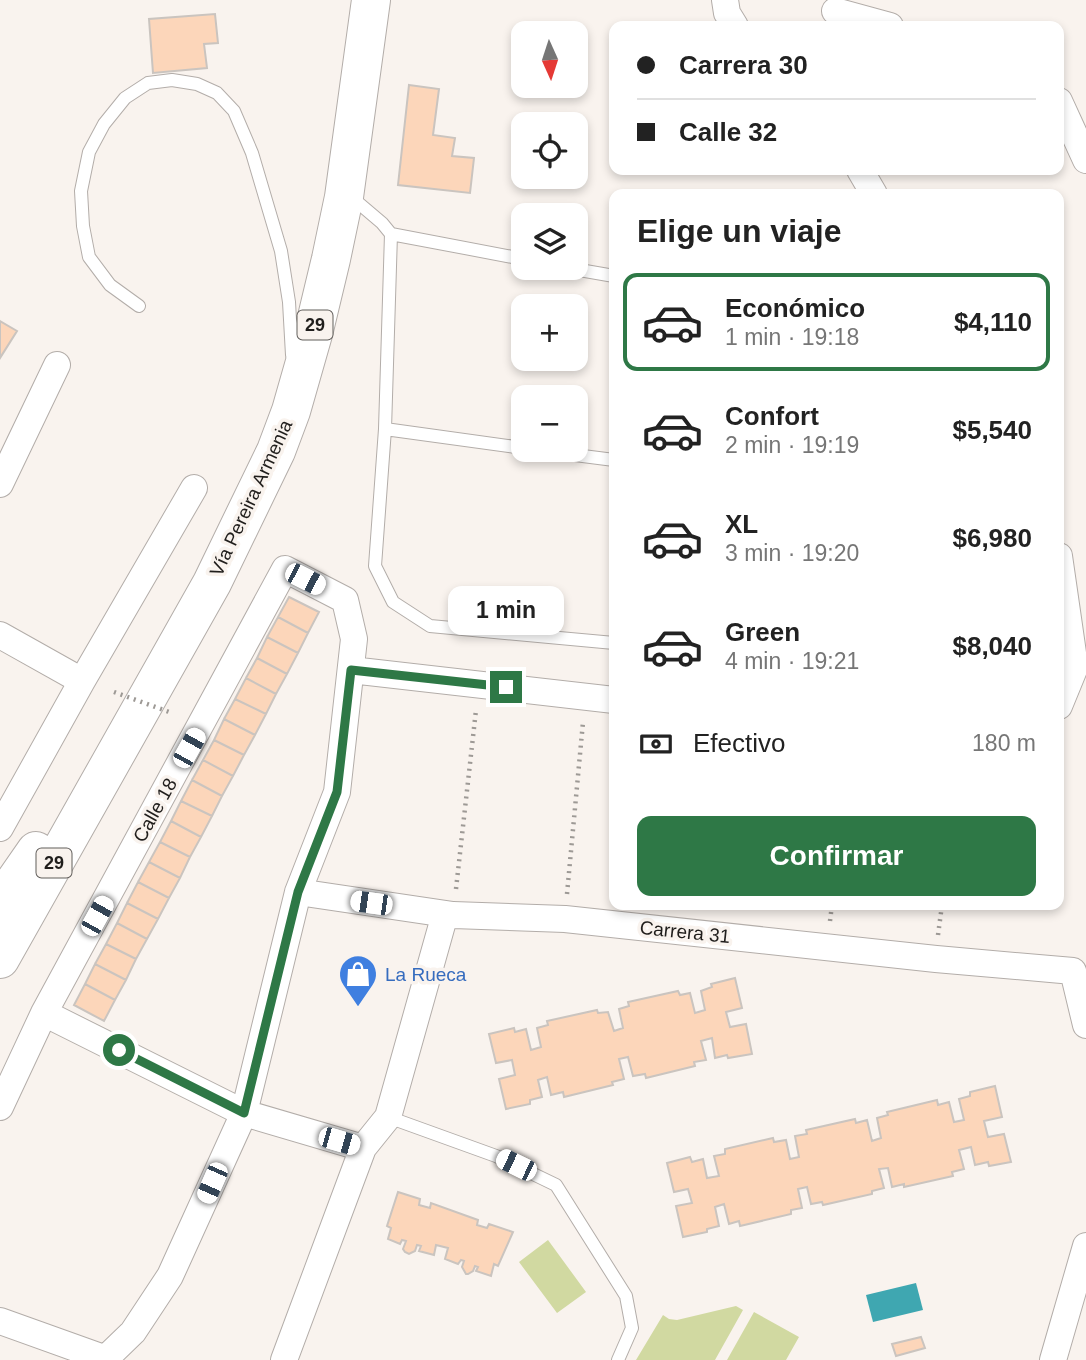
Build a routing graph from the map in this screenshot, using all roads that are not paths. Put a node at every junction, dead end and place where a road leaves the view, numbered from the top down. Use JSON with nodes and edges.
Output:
{"nodes":[{"id":1,"x":371,"y":0,"type":"edge"},
{"id":2,"x":725,"y":0,"type":"edge"},
{"id":3,"x":835,"y":11,"type":"dead end"},
{"id":4,"x":732,"y":21,"type":"edge"},
{"id":5,"x":872,"y":21,"type":"edge"},
{"id":6,"x":1064,"y":112,"type":"edge"},
{"id":7,"x":1086,"y":160,"type":"edge"},
{"id":8,"x":344,"y":191,"type":"junction"},
{"id":9,"x":391,"y":234,"type":"junction"},
{"id":10,"x":511,"y":257,"type":"edge"},
{"id":11,"x":588,"y":271,"type":"edge"},
{"id":12,"x":609,"y":275,"type":"edge"},
{"id":13,"x":139,"y":306,"type":"dead end"},
{"id":14,"x":57,"y":365,"type":"dead end"},
{"id":15,"x":291,"y":411,"type":"junction"},
{"id":16,"x":385,"y":429,"type":"junction"},
{"id":17,"x":511,"y":446,"type":"edge"},
{"id":18,"x":588,"y":457,"type":"edge"},
{"id":19,"x":609,"y":459,"type":"edge"},
{"id":20,"x":0,"y":484,"type":"edge"},
{"id":21,"x":194,"y":488,"type":"dead end"},
{"id":22,"x":1064,"y":591,"type":"edge"},
{"id":23,"x":0,"y":635,"type":"edge"},
{"id":24,"x":609,"y":643,"type":"edge"},
{"id":25,"x":351,"y":670,"type":"junction"},
{"id":26,"x":82,"y":681,"type":"junction"},
{"id":27,"x":1064,"y":694,"type":"edge"},
{"id":28,"x":609,"y":698,"type":"edge"},
{"id":29,"x":108,"y":768,"type":"junction"},
{"id":30,"x":0,"y":828,"type":"edge"},
{"id":31,"x":298,"y":892,"type":"junction"},
{"id":32,"x":0,"y":903,"type":"edge"},
{"id":33,"x":449,"y":914,"type":"junction"},
{"id":34,"x":0,"y":959,"type":"edge"},
{"id":35,"x":44,"y":1013,"type":"junction"},
{"id":36,"x":1086,"y":1025,"type":"edge"},
{"id":37,"x":0,"y":1107,"type":"edge"},
{"id":38,"x":244,"y":1113,"type":"junction"},
{"id":39,"x":388,"y":1117,"type":"junction"},
{"id":40,"x":363,"y":1148,"type":"junction"},
{"id":41,"x":1086,"y":1246,"type":"edge"},
{"id":42,"x":1082,"y":1280,"type":"edge"},
{"id":43,"x":0,"y":1321,"type":"edge"},
{"id":44,"x":107,"y":1359,"type":"edge"},
{"id":45,"x":284,"y":1360,"type":"edge"},
{"id":46,"x":618,"y":1360,"type":"edge"},
{"id":47,"x":1053,"y":1360,"type":"edge"}],
"edges":[{"from":1,"to":8,"type":"main road","name":"Vía Pereira Armenia","number":"29"},
{"from":2,"to":4,"type":"street"},
{"from":3,"to":5,"type":"street"},
{"from":6,"to":7,"type":"street"},
{"from":8,"to":9,"type":"lane"},
{"from":8,"to":15,"type":"main road","name":"Vía Pereira Armenia","number":"29"},
{"from":9,"to":10,"type":"lane"},
{"from":9,"to":16,"type":"lane"},
{"from":11,"to":12,"type":"lane"},
{"from":13,"to":15,"type":"lane"},
{"from":14,"to":20,"type":"street"},
{"from":15,"to":29,"type":"main road","name":"Vía Pereira Armenia","number":"29"},
{"from":16,"to":17,"type":"lane"},
{"from":16,"to":24,"type":"lane"},
{"from":18,"to":19,"type":"lane"},
{"from":21,"to":26,"type":"street"},
{"from":22,"to":27,"type":"street"},
{"from":23,"to":26,"type":"street"},
{"from":25,"to":28,"type":"street"},
{"from":25,"to":31,"type":"street"},
{"from":25,"to":35,"type":"street","name":"Calle 18"},
{"from":26,"to":30,"type":"street"},
{"from":29,"to":32,"type":"main road","name":"Vía Pereira Armenia","number":"29"},
{"from":29,"to":34,"type":"main road","name":"Vía Pereira Armenia","number":"29"},
{"from":31,"to":33,"type":"street","name":"Carrera 31"},
{"from":31,"to":38,"type":"street"},
{"from":33,"to":36,"type":"street","name":"Carrera 31"},
{"from":33,"to":39,"type":"street"},
{"from":35,"to":37,"type":"street","name":"Calle 18"},
{"from":35,"to":38,"type":"street"},
{"from":38,"to":40,"type":"street"},
{"from":38,"to":44,"type":"street"},
{"from":39,"to":40,"type":"street"},
{"from":39,"to":46,"type":"lane"},
{"from":40,"to":45,"type":"street"},
{"from":41,"to":42,"type":"street"},
{"from":42,"to":47,"type":"street"},
{"from":43,"to":44,"type":"street"}]}
